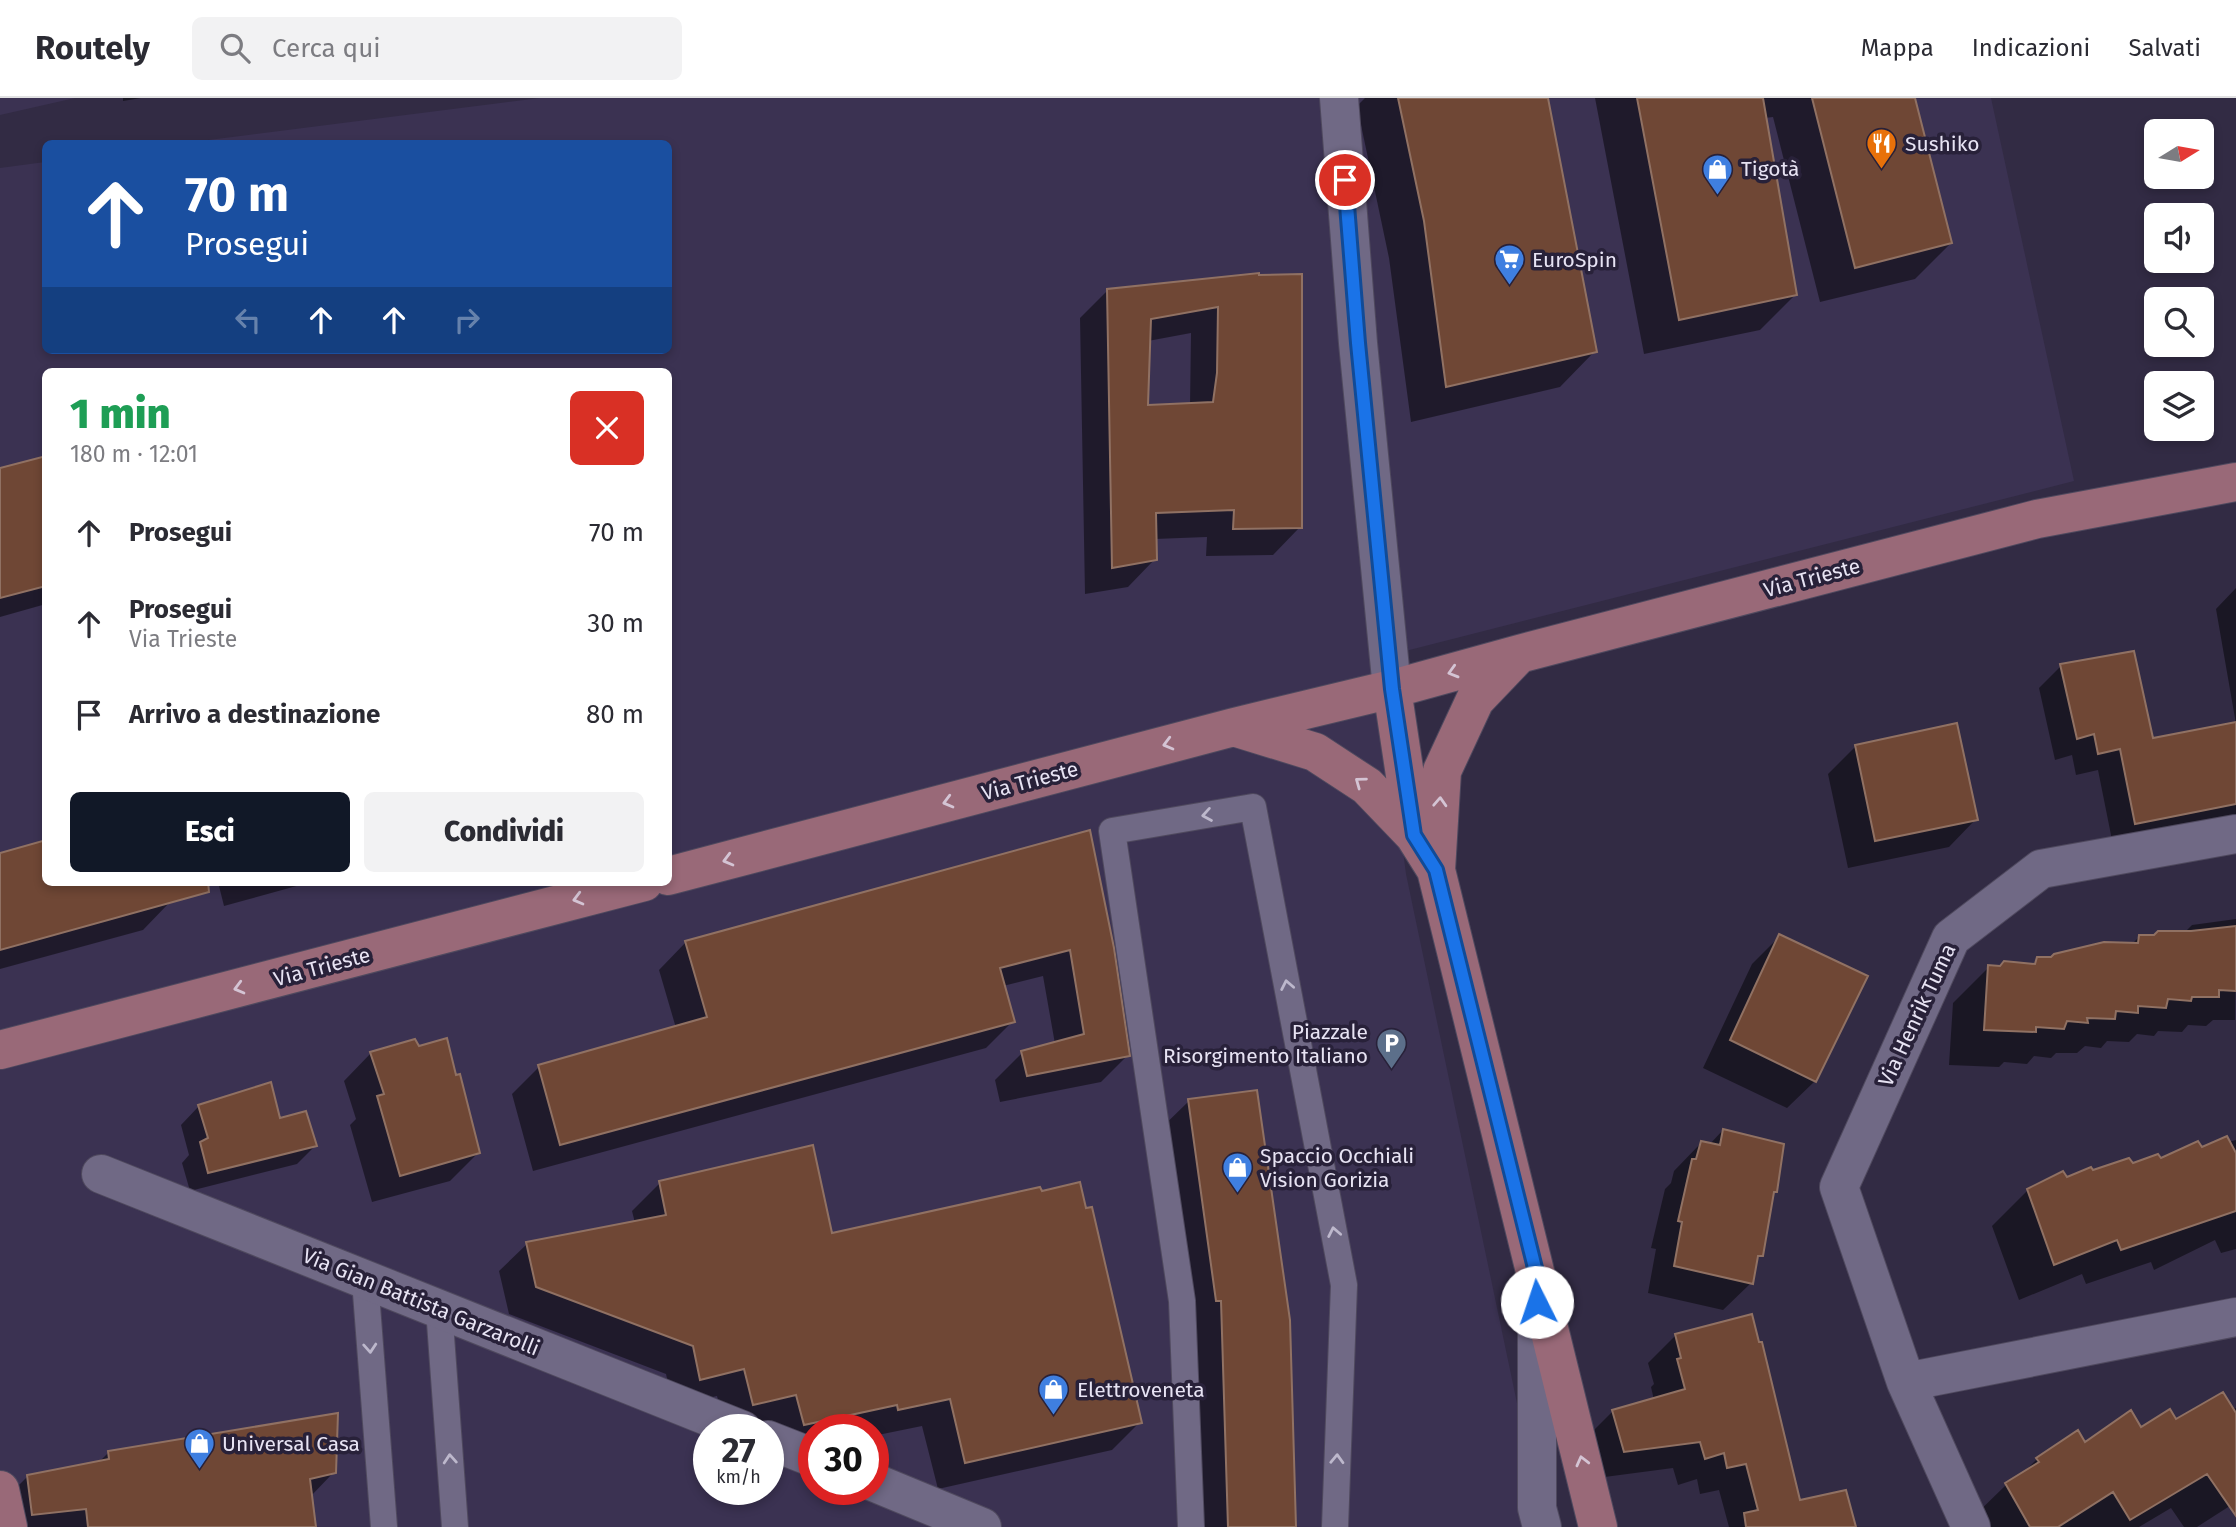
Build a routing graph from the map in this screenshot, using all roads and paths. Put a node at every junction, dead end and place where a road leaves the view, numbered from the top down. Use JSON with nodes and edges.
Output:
{"nodes":[{"id":1,"x":1339,"y":98,"type":"edge"},
{"id":2,"x":2236,"y":482,"type":"edge"},
{"id":3,"x":1519,"y":654,"type":"junction"},
{"id":4,"x":1392,"y":689,"type":"junction"},
{"id":5,"x":1234,"y":727,"type":"junction"},
{"id":6,"x":2236,"y":834,"type":"edge"},
{"id":7,"x":1414,"y":835,"type":"junction"},
{"id":8,"x":1436,"y":870,"type":"junction"},
{"id":9,"x":672,"y":875,"type":"edge"},
{"id":10,"x":629,"y":886,"type":"edge"},
{"id":11,"x":17,"y":1046,"type":"edge"},
{"id":12,"x":0,"y":1073,"type":"edge"},
{"id":13,"x":101,"y":1174,"type":"dead end"},
{"id":14,"x":1537,"y":1276,"type":"junction"},
{"id":15,"x":365,"y":1280,"type":"junction"},
{"id":16,"x":439,"y":1310,"type":"junction"},
{"id":17,"x":2236,"y":1317,"type":"edge"},
{"id":18,"x":1906,"y":1382,"type":"junction"},
{"id":19,"x":701,"y":1414,"type":"edge"},
{"id":20,"x":889,"y":1489,"type":"edge"},
{"id":21,"x":0,"y":1490,"type":"edge"},
{"id":22,"x":8,"y":1527,"type":"edge"},
{"id":23,"x":384,"y":1527,"type":"edge"},
{"id":24,"x":455,"y":1527,"type":"edge"},
{"id":25,"x":982,"y":1527,"type":"edge"},
{"id":26,"x":1191,"y":1527,"type":"edge"},
{"id":27,"x":1335,"y":1527,"type":"edge"},
{"id":28,"x":1542,"y":1527,"type":"edge"},
{"id":29,"x":1598,"y":1527,"type":"edge"},
{"id":30,"x":1971,"y":1527,"type":"edge"}],
"edges":[{"from":1,"to":4,"type":"street"},
{"from":2,"to":3,"type":"main road","name":"Via Trieste"},
{"from":3,"to":4,"type":"main road","name":"Via Trieste","one_way":true},
{"from":8,"to":3,"type":"main road","one_way":true},
{"from":4,"to":5,"type":"main road","name":"Via Trieste"},
{"from":4,"to":7,"type":"main road"},
{"from":7,"to":5,"type":"main road","one_way":true},
{"from":5,"to":9,"type":"main road","name":"Via Trieste","one_way":true},
{"from":6,"to":18,"type":"street","name":"Via Henrik Tuma"},
{"from":7,"to":8,"type":"main road"},
{"from":8,"to":14,"type":"main road"},
{"from":10,"to":11,"type":"main road","name":"Via Trieste","one_way":true},
{"from":11,"to":12,"type":"main road"},
{"from":13,"to":15,"type":"street","name":"Via Gian Battista Garzarolli"},
{"from":14,"to":28,"type":"street"},
{"from":29,"to":14,"type":"main road","one_way":true},
{"from":15,"to":16,"type":"street","name":"Via Gian Battista Garzarolli"},
{"from":15,"to":23,"type":"lane","one_way":true},
{"from":16,"to":19,"type":"street","name":"Via Gian Battista Garzarolli"},
{"from":24,"to":16,"type":"lane","one_way":true},
{"from":17,"to":18,"type":"street"},
{"from":18,"to":30,"type":"street","name":"Via Henrik Tuma"},
{"from":20,"to":25,"type":"street"},
{"from":21,"to":22,"type":"main road"},
{"from":27,"to":26,"type":"lane","one_way":true}]}
